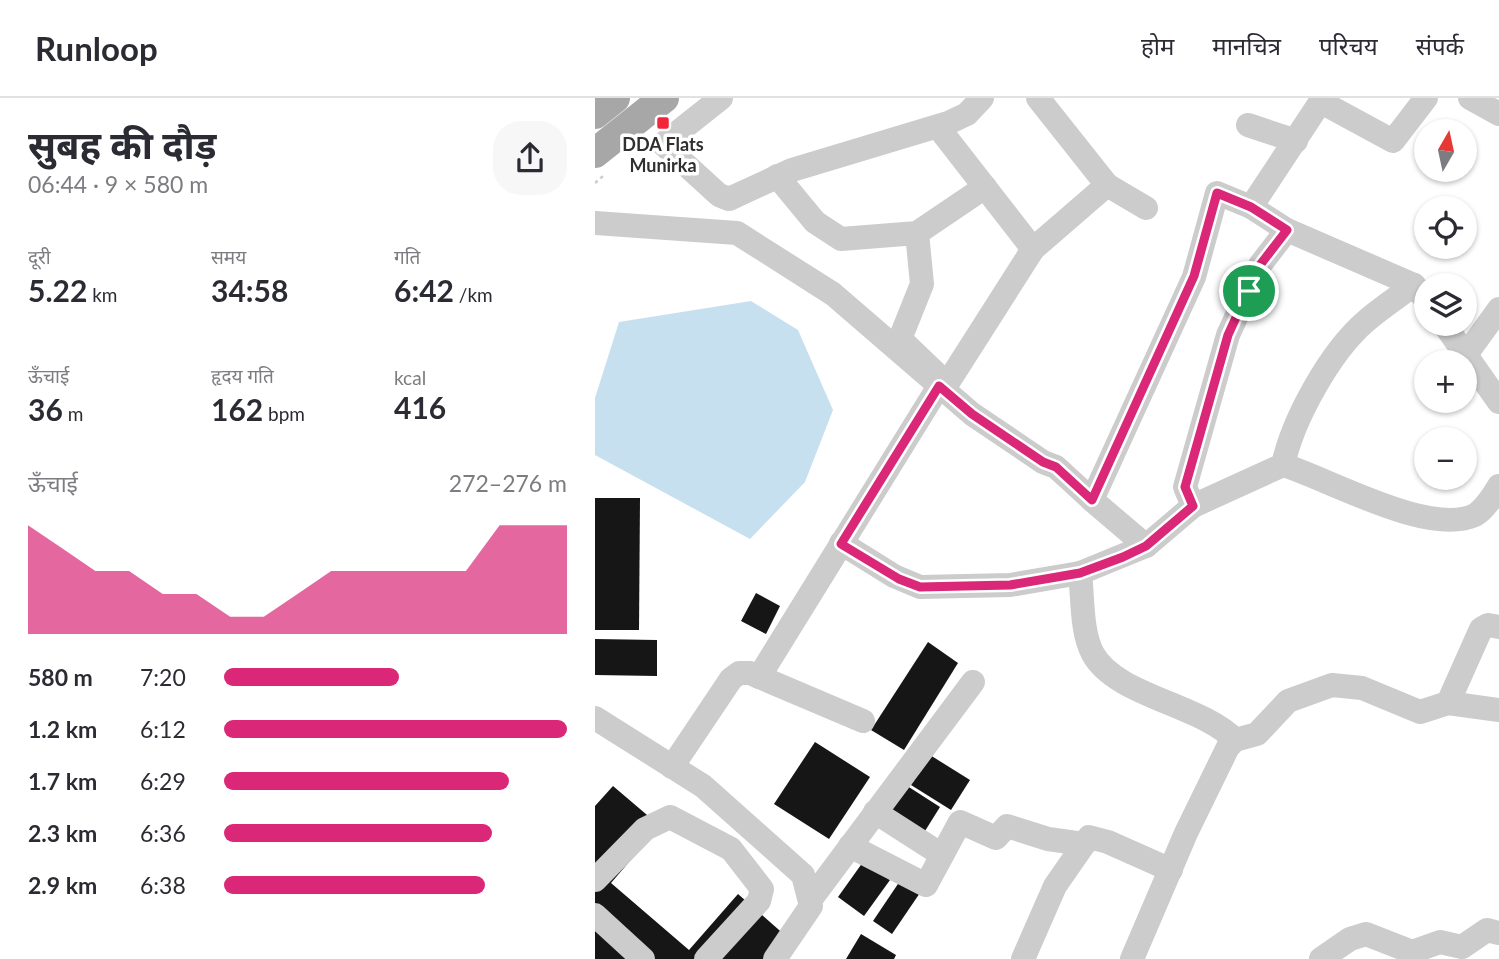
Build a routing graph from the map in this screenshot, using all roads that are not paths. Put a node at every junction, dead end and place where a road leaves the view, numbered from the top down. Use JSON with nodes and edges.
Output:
{"nodes":[{"id":1,"x":615,"y":98,"type":"edge"},
{"id":2,"x":664,"y":98,"type":"edge"},
{"id":3,"x":721,"y":98,"type":"edge"},
{"id":4,"x":982,"y":98,"type":"edge"},
{"id":5,"x":1038,"y":98,"type":"edge"},
{"id":6,"x":1426,"y":98,"type":"edge"},
{"id":7,"x":1470,"y":98,"type":"edge"},
{"id":8,"x":1322,"y":100,"type":"edge"},
{"id":9,"x":595,"y":114,"type":"edge"},
{"id":10,"x":1499,"y":114,"type":"edge"},
{"id":11,"x":1248,"y":125,"type":"dead end"},
{"id":12,"x":938,"y":127,"type":"junction"},
{"id":13,"x":1296,"y":141,"type":"junction"},
{"id":14,"x":601,"y":162,"type":"edge"},
{"id":15,"x":777,"y":176,"type":"junction"},
{"id":16,"x":1107,"y":185,"type":"junction"},
{"id":17,"x":985,"y":187,"type":"junction"},
{"id":18,"x":1251,"y":207,"type":"junction"},
{"id":19,"x":1146,"y":208,"type":"dead end"},
{"id":20,"x":595,"y":223,"type":"edge"},
{"id":21,"x":1287,"y":230,"type":"junction"},
{"id":22,"x":917,"y":233,"type":"junction"},
{"id":23,"x":1033,"y":249,"type":"junction"},
{"id":24,"x":1414,"y":290,"type":"edge"},
{"id":25,"x":1414,"y":296,"type":"edge"},
{"id":26,"x":1499,"y":309,"type":"edge"},
{"id":27,"x":1469,"y":350,"type":"edge"},
{"id":28,"x":1477,"y":372,"type":"edge"},
{"id":29,"x":939,"y":386,"type":"junction"},
{"id":30,"x":1499,"y":402,"type":"edge"},
{"id":31,"x":1283,"y":465,"type":"junction"},
{"id":32,"x":1499,"y":486,"type":"edge"},
{"id":33,"x":1092,"y":500,"type":"junction"},
{"id":34,"x":1193,"y":506,"type":"junction"},
{"id":35,"x":841,"y":544,"type":"junction"},
{"id":36,"x":1146,"y":546,"type":"junction"},
{"id":37,"x":1080,"y":573,"type":"junction"},
{"id":38,"x":1499,"y":627,"type":"edge"},
{"id":39,"x":759,"y":677,"type":"junction"},
{"id":40,"x":973,"y":682,"type":"dead end"},
{"id":41,"x":1448,"y":703,"type":"junction"},
{"id":42,"x":1499,"y":709,"type":"edge"},
{"id":43,"x":595,"y":718,"type":"edge"},
{"id":44,"x":863,"y":721,"type":"dead end"},
{"id":45,"x":1235,"y":740,"type":"junction"},
{"id":46,"x":673,"y":767,"type":"junction"},
{"id":47,"x":875,"y":813,"type":"junction"},
{"id":48,"x":1084,"y":844,"type":"junction"},
{"id":49,"x":850,"y":846,"type":"junction"},
{"id":50,"x":942,"y":855,"type":"junction"},
{"id":51,"x":1171,"y":870,"type":"junction"},
{"id":52,"x":595,"y":880,"type":"edge"},
{"id":53,"x":811,"y":899,"type":"junction"},
{"id":54,"x":595,"y":915,"type":"edge"},
{"id":55,"x":1499,"y":933,"type":"edge"},
{"id":56,"x":643,"y":959,"type":"edge"},
{"id":57,"x":706,"y":959,"type":"edge"},
{"id":58,"x":775,"y":959,"type":"edge"},
{"id":59,"x":1023,"y":959,"type":"edge"},
{"id":60,"x":1132,"y":959,"type":"edge"},
{"id":61,"x":1321,"y":959,"type":"edge"}],
"edges":[{"from":1,"to":9,"type":"main road"},
{"from":2,"to":14,"type":"main road"},
{"from":3,"to":15,"type":"street"},
{"from":4,"to":12,"type":"street"},
{"from":5,"to":16,"type":"street"},
{"from":6,"to":8,"type":"street"},
{"from":7,"to":10,"type":"street"},
{"from":8,"to":13,"type":"street"},
{"from":11,"to":13,"type":"street"},
{"from":12,"to":15,"type":"street"},
{"from":12,"to":17,"type":"street"},
{"from":13,"to":18,"type":"street"},
{"from":15,"to":22,"type":"street"},
{"from":16,"to":19,"type":"street"},
{"from":16,"to":23,"type":"street"},
{"from":17,"to":22,"type":"street"},
{"from":17,"to":23,"type":"street"},
{"from":18,"to":21,"type":"street"},
{"from":18,"to":33,"type":"street"},
{"from":20,"to":29,"type":"street"},
{"from":21,"to":24,"type":"street"},
{"from":21,"to":34,"type":"street"},
{"from":22,"to":23,"type":"street"},
{"from":25,"to":31,"type":"street"},
{"from":26,"to":27,"type":"street"},
{"from":28,"to":30,"type":"street"},
{"from":29,"to":33,"type":"street"},
{"from":29,"to":35,"type":"street"},
{"from":31,"to":32,"type":"street"},
{"from":31,"to":34,"type":"street"},
{"from":33,"to":36,"type":"street"},
{"from":34,"to":36,"type":"street"},
{"from":35,"to":37,"type":"street"},
{"from":35,"to":39,"type":"street"},
{"from":36,"to":37,"type":"street"},
{"from":37,"to":45,"type":"street"},
{"from":38,"to":41,"type":"street"},
{"from":39,"to":44,"type":"street"},
{"from":39,"to":46,"type":"street"},
{"from":40,"to":47,"type":"street"},
{"from":41,"to":42,"type":"street"},
{"from":41,"to":45,"type":"street"},
{"from":43,"to":46,"type":"street"},
{"from":45,"to":51,"type":"street"},
{"from":46,"to":53,"type":"street"},
{"from":47,"to":49,"type":"street"},
{"from":47,"to":50,"type":"street"},
{"from":48,"to":50,"type":"street"},
{"from":48,"to":51,"type":"street"},
{"from":48,"to":59,"type":"street"},
{"from":49,"to":50,"type":"street"},
{"from":49,"to":53,"type":"street"},
{"from":51,"to":60,"type":"street"},
{"from":52,"to":57,"type":"street"},
{"from":53,"to":58,"type":"street"},
{"from":54,"to":56,"type":"street"},
{"from":55,"to":61,"type":"street"}]}
